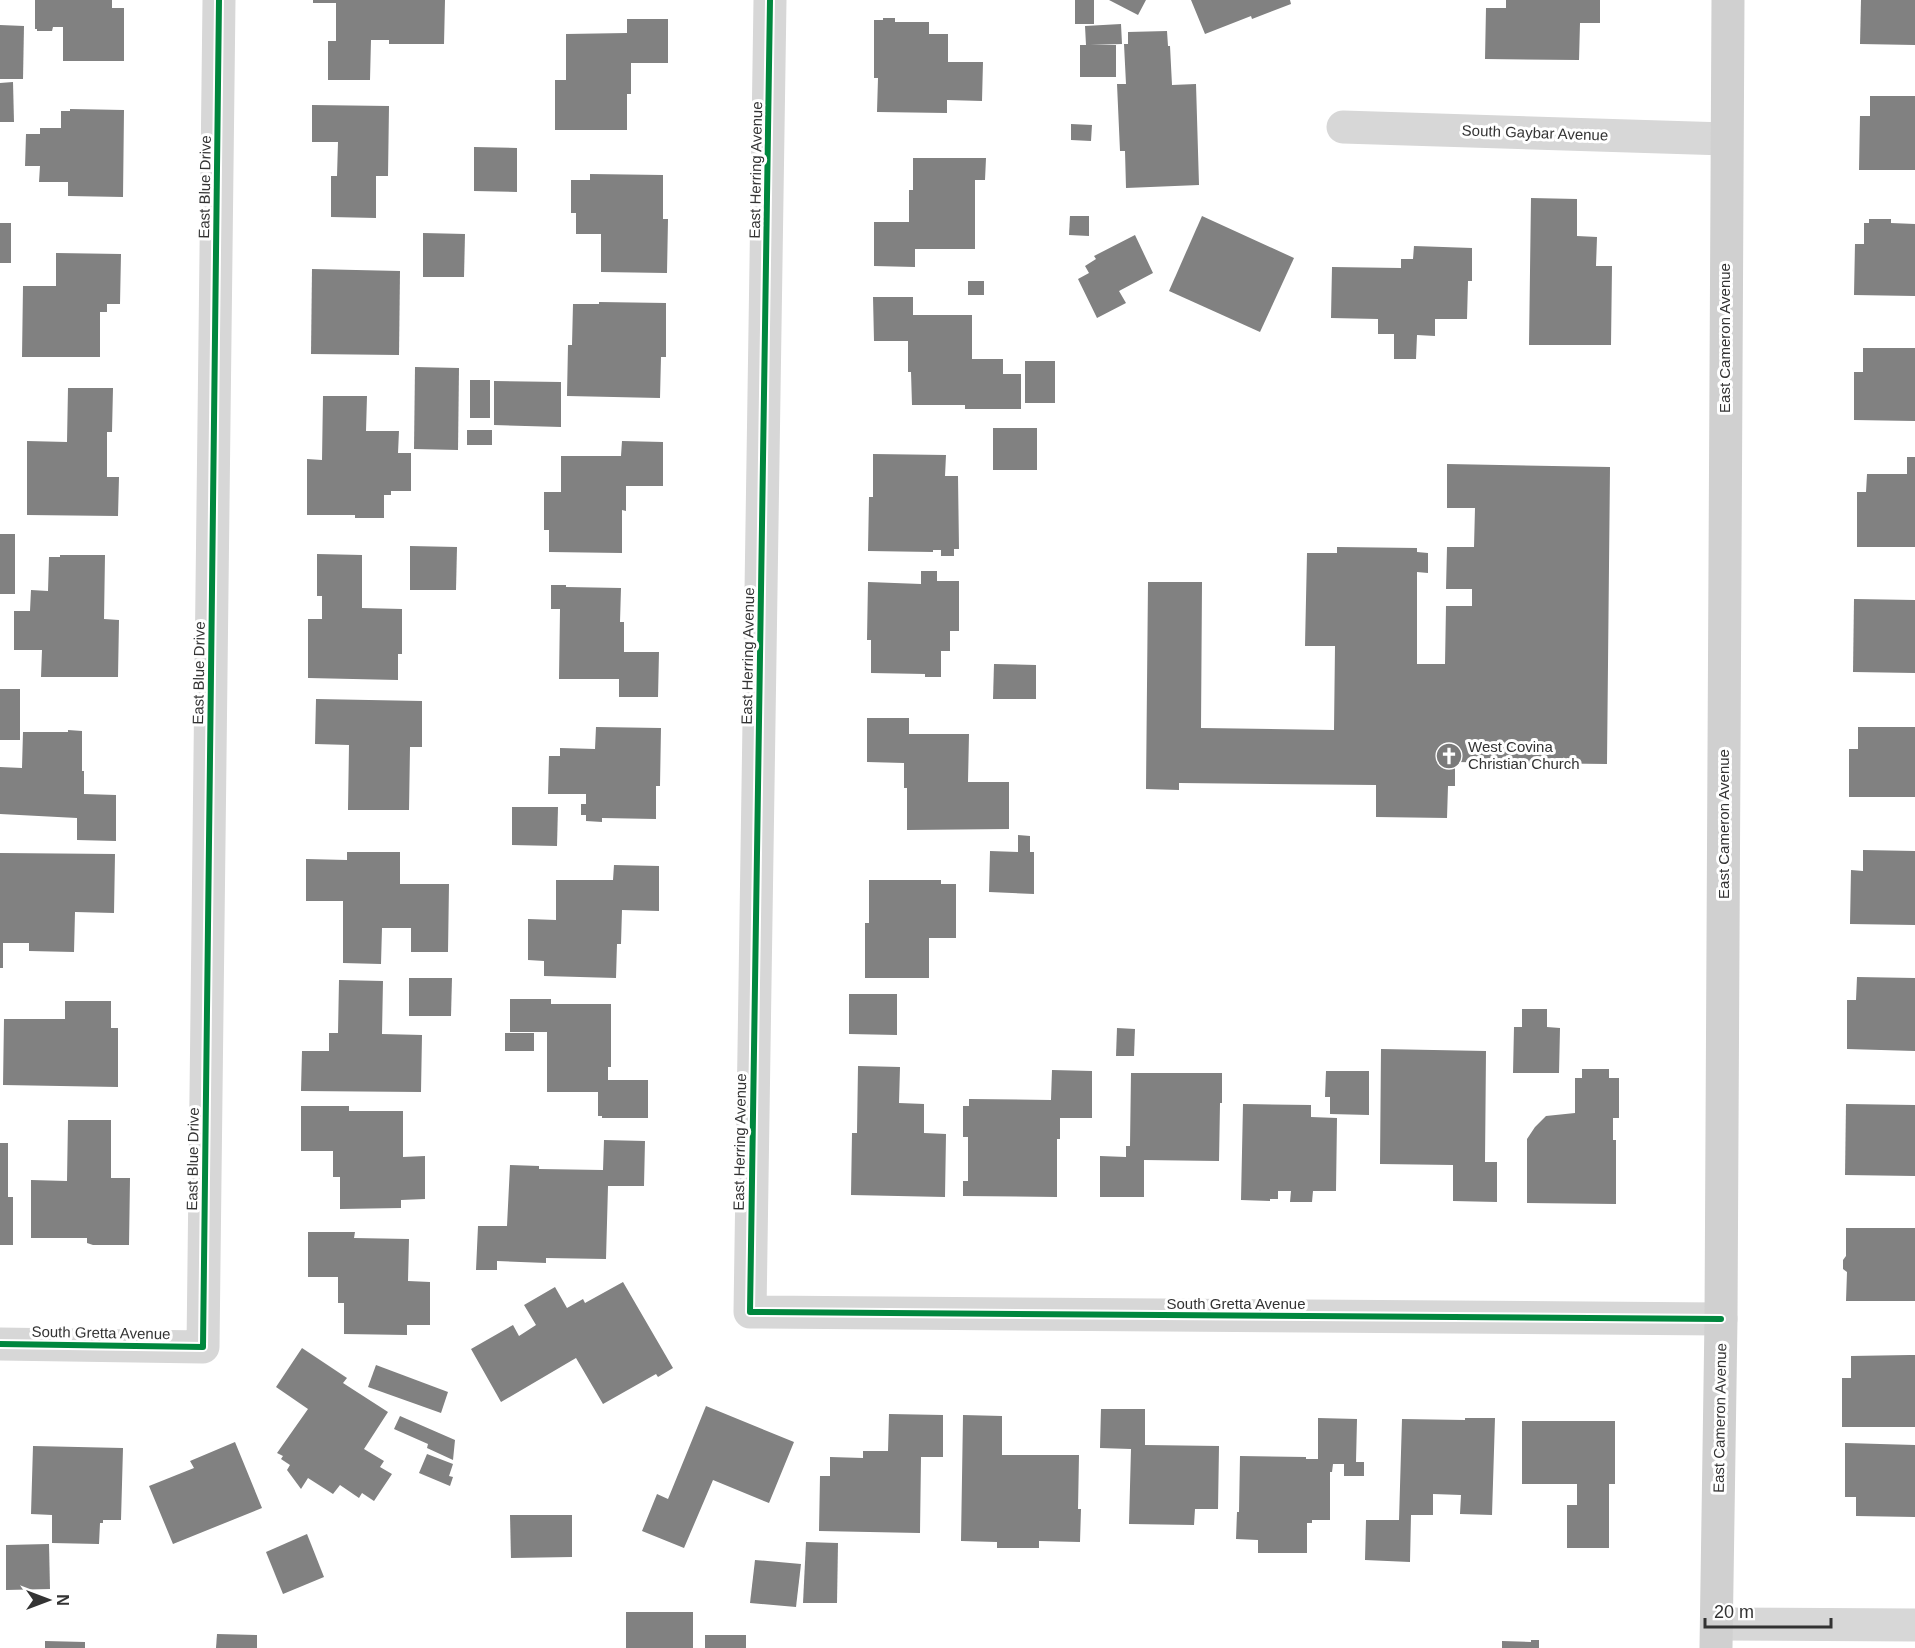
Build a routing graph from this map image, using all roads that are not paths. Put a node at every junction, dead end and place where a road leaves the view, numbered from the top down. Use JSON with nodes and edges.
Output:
{"nodes":[{"id":1,"x":219,"y":0,"type":"edge"},
{"id":2,"x":770,"y":0,"type":"edge"},
{"id":3,"x":1728,"y":0,"type":"edge"},
{"id":4,"x":1343,"y":127,"type":"dead end"},
{"id":5,"x":1726,"y":139,"type":"junction"},
{"id":6,"x":750,"y":1312,"type":"joint"},
{"id":7,"x":1722,"y":1319,"type":"junction"},
{"id":8,"x":0,"y":1344,"type":"edge"},
{"id":9,"x":203,"y":1347,"type":"joint"},
{"id":10,"x":1915,"y":1625,"type":"edge"},
{"id":11,"x":1716,"y":1636,"type":"edge"}],
"edges":[{"from":1,"to":9,"type":"street","name":"East Blue Drive"},
{"from":2,"to":6,"type":"street","name":"East Herring Avenue"},
{"from":3,"to":5,"type":"main road","name":"East Cameron Avenue"},
{"from":4,"to":5,"type":"street","name":"South Gaybar Avenue"},
{"from":5,"to":7,"type":"main road","name":"East Cameron Avenue"},
{"from":6,"to":7,"type":"street","name":"South Gretta Avenue"},
{"from":7,"to":11,"type":"main road","name":"East Cameron Avenue"},
{"from":8,"to":9,"type":"street","name":"South Gretta Avenue"},
{"from":10,"to":11,"type":"street"}]}
